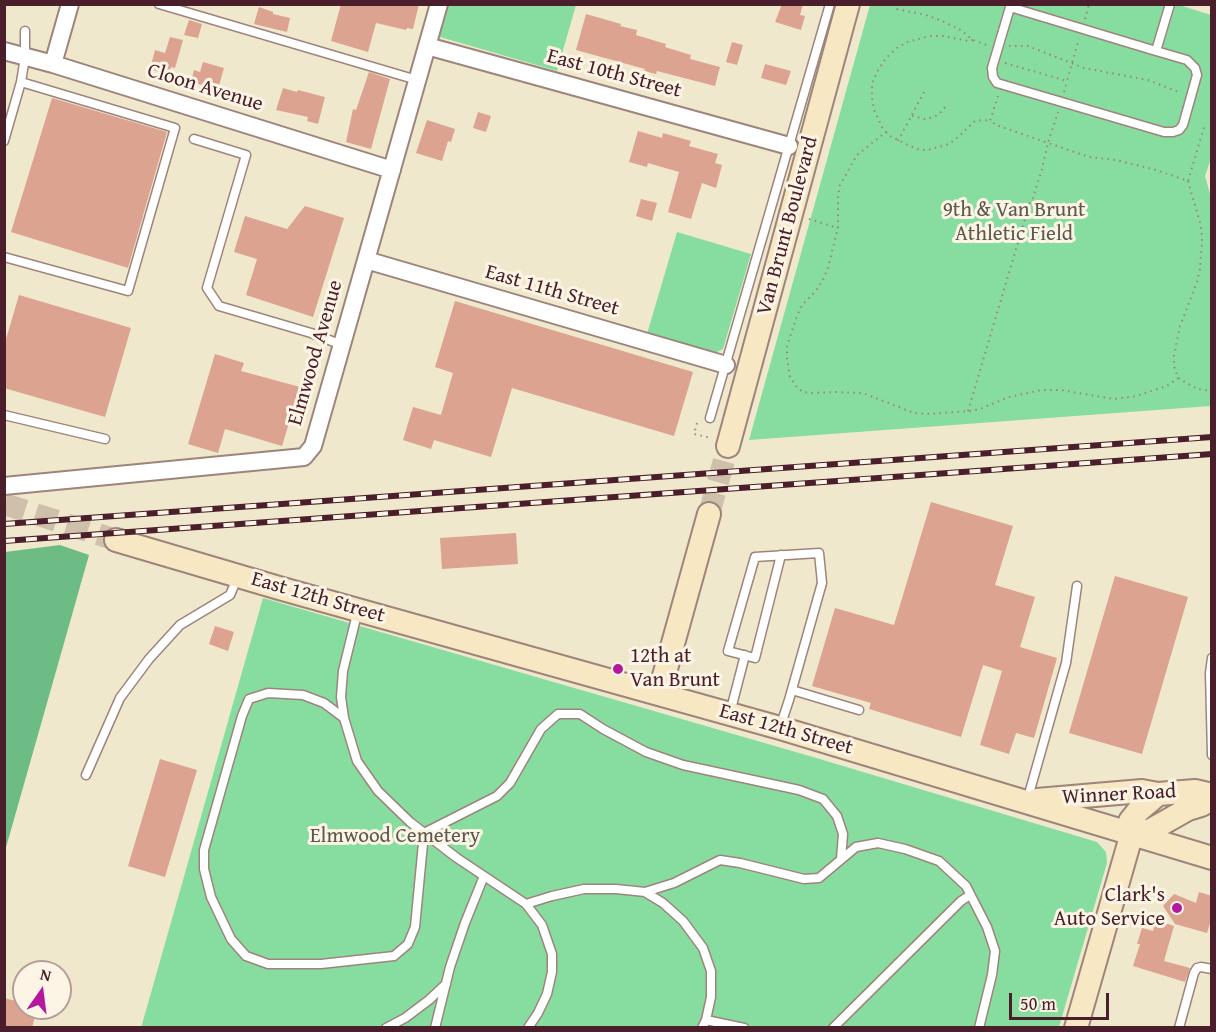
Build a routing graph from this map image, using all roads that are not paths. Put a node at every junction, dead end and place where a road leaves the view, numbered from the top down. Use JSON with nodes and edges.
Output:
{"nodes":[{"id":1,"x":70,"y":4,"type":"edge"},
{"id":2,"x":159,"y":4,"type":"edge"},
{"id":3,"x":439,"y":4,"type":"edge"},
{"id":4,"x":830,"y":4,"type":"edge"},
{"id":5,"x":848,"y":4,"type":"edge"},
{"id":6,"x":1170,"y":4,"type":"edge"},
{"id":7,"x":1010,"y":6,"type":"edge"},
{"id":8,"x":25,"y":31,"type":"dead end"},
{"id":9,"x":427,"y":46,"type":"junction"},
{"id":10,"x":4,"y":51,"type":"edge"},
{"id":11,"x":1156,"y":51,"type":"junction"},
{"id":12,"x":25,"y":57,"type":"junction"},
{"id":13,"x":53,"y":64,"type":"junction"},
{"id":14,"x":417,"y":80,"type":"junction"},
{"id":15,"x":21,"y":82,"type":"junction"},
{"id":16,"x":9,"y":108,"type":"edge"},
{"id":17,"x":194,"y":139,"type":"dead end"},
{"id":18,"x":4,"y":141,"type":"edge"},
{"id":19,"x":789,"y":146,"type":"junction"},
{"id":20,"x":392,"y":170,"type":"junction"},
{"id":21,"x":4,"y":257,"type":"edge"},
{"id":22,"x":366,"y":260,"type":"junction"},
{"id":23,"x":342,"y":345,"type":"junction"},
{"id":24,"x":726,"y":365,"type":"junction"},
{"id":25,"x":4,"y":415,"type":"edge"},
{"id":26,"x":710,"y":418,"type":"dead end"},
{"id":27,"x":105,"y":439,"type":"dead end"},
{"id":28,"x":719,"y":442,"type":"tunnel mouth"},
{"id":29,"x":4,"y":486,"type":"edge"},
{"id":30,"x":709,"y":514,"type":"tunnel mouth"},
{"id":31,"x":116,"y":540,"type":"tunnel mouth"},
{"id":32,"x":781,"y":555,"type":"junction"},
{"id":33,"x":238,"y":576,"type":"junction"},
{"id":34,"x":1077,"y":586,"type":"dead end"},
{"id":35,"x":358,"y":610,"type":"junction"},
{"id":36,"x":745,"y":655,"type":"junction"},
{"id":37,"x":1212,"y":658,"type":"edge"},
{"id":38,"x":792,"y":690,"type":"junction"},
{"id":39,"x":659,"y":694,"type":"junction"},
{"id":40,"x":859,"y":710,"type":"dead end"},
{"id":41,"x":730,"y":714,"type":"junction"},
{"id":42,"x":344,"y":718,"type":"junction"},
{"id":43,"x":780,"y":728,"type":"junction"},
{"id":44,"x":1212,"y":755,"type":"edge"},
{"id":45,"x":86,"y":775,"type":"dead end"},
{"id":46,"x":1158,"y":794,"type":"junction"},
{"id":47,"x":1212,"y":797,"type":"edge"},
{"id":48,"x":1026,"y":801,"type":"junction"},
{"id":49,"x":424,"y":833,"type":"junction"},
{"id":50,"x":1132,"y":833,"type":"junction"},
{"id":51,"x":1212,"y":858,"type":"edge"},
{"id":52,"x":841,"y":859,"type":"junction"},
{"id":53,"x":484,"y":876,"type":"junction"},
{"id":54,"x":645,"y":892,"type":"junction"},
{"id":55,"x":970,"y":895,"type":"junction"},
{"id":56,"x":526,"y":904,"type":"junction"},
{"id":57,"x":1212,"y":969,"type":"edge"},
{"id":58,"x":446,"y":984,"type":"junction"},
{"id":59,"x":538,"y":1013,"type":"junction"},
{"id":60,"x":704,"y":1024,"type":"edge"},
{"id":61,"x":386,"y":1028,"type":"edge"},
{"id":62,"x":435,"y":1028,"type":"edge"},
{"id":63,"x":528,"y":1028,"type":"edge"},
{"id":64,"x":538,"y":1028,"type":"edge"},
{"id":65,"x":744,"y":1028,"type":"edge"},
{"id":66,"x":833,"y":1028,"type":"edge"},
{"id":67,"x":980,"y":1028,"type":"edge"},
{"id":68,"x":1076,"y":1028,"type":"edge"},
{"id":69,"x":1179,"y":1028,"type":"edge"}],
"edges":[{"from":1,"to":13,"type":"street"},
{"from":2,"to":14,"type":"lane"},
{"from":3,"to":9,"type":"street","name":"Elmwood Avenue"},
{"from":4,"to":19,"type":"lane"},
{"from":5,"to":28,"type":"street","name":"Van Brunt Boulevard"},
{"from":6,"to":11,"type":"lane"},
{"from":7,"to":11,"type":"lane"},
{"from":7,"to":11,"type":"lane"},
{"from":8,"to":12,"type":"lane"},
{"from":9,"to":14,"type":"street","name":"Elmwood Avenue"},
{"from":9,"to":19,"type":"street","name":"East 10th Street"},
{"from":10,"to":12,"type":"street","name":"Cloon Avenue"},
{"from":12,"to":13,"type":"street","name":"Cloon Avenue"},
{"from":12,"to":15,"type":"lane"},
{"from":13,"to":20,"type":"street","name":"Cloon Avenue"},
{"from":14,"to":20,"type":"street","name":"Elmwood Avenue"},
{"from":15,"to":16,"type":"lane"},
{"from":15,"to":21,"type":"lane"},
{"from":16,"to":18,"type":"lane"},
{"from":17,"to":23,"type":"lane"},
{"from":19,"to":24,"type":"lane"},
{"from":20,"to":22,"type":"street","name":"Elmwood Avenue"},
{"from":22,"to":23,"type":"street","name":"Elmwood Avenue"},
{"from":22,"to":24,"type":"street","name":"East 11th Street"},
{"from":23,"to":29,"type":"street","name":"Elmwood Avenue"},
{"from":24,"to":26,"type":"lane"},
{"from":25,"to":27,"type":"lane"},
{"from":30,"to":39,"type":"street"},
{"from":31,"to":33,"type":"street","name":"East 12th Street"},
{"from":32,"to":36,"type":"lane"},
{"from":32,"to":36,"type":"lane"},
{"from":32,"to":38,"type":"lane"},
{"from":33,"to":35,"type":"street","name":"East 12th Street"},
{"from":33,"to":45,"type":"lane"},
{"from":34,"to":48,"type":"lane"},
{"from":35,"to":39,"type":"street","name":"East 12th Street"},
{"from":35,"to":42,"type":"lane"},
{"from":36,"to":41,"type":"lane"},
{"from":37,"to":44,"type":"lane"},
{"from":38,"to":40,"type":"lane"},
{"from":38,"to":43,"type":"lane"},
{"from":39,"to":41,"type":"street","name":"East 12th Street"},
{"from":41,"to":43,"type":"street","name":"East 12th Street"},
{"from":42,"to":49,"type":"lane"},
{"from":42,"to":49,"type":"lane"},
{"from":43,"to":48,"type":"street","name":"East 12th Street"},
{"from":46,"to":47,"type":"street","name":"Winner Road"},
{"from":46,"to":48,"type":"street","name":"Winner Road"},
{"from":46,"to":50,"type":"street"},
{"from":47,"to":50,"type":"street"},
{"from":48,"to":50,"type":"street","name":"East 12th Street"},
{"from":49,"to":52,"type":"lane"},
{"from":49,"to":53,"type":"lane"},
{"from":50,"to":51,"type":"street","name":"East 12th Street"},
{"from":50,"to":68,"type":"street"},
{"from":52,"to":54,"type":"lane"},
{"from":52,"to":55,"type":"lane"},
{"from":53,"to":56,"type":"lane"},
{"from":53,"to":58,"type":"lane"},
{"from":54,"to":56,"type":"lane"},
{"from":54,"to":60,"type":"lane"},
{"from":55,"to":66,"type":"lane"},
{"from":55,"to":67,"type":"lane"},
{"from":56,"to":59,"type":"lane"},
{"from":57,"to":69,"type":"lane"},
{"from":58,"to":61,"type":"lane"},
{"from":58,"to":62,"type":"lane"},
{"from":59,"to":63,"type":"lane"},
{"from":59,"to":64,"type":"lane"},
{"from":60,"to":65,"type":"lane"}]}
